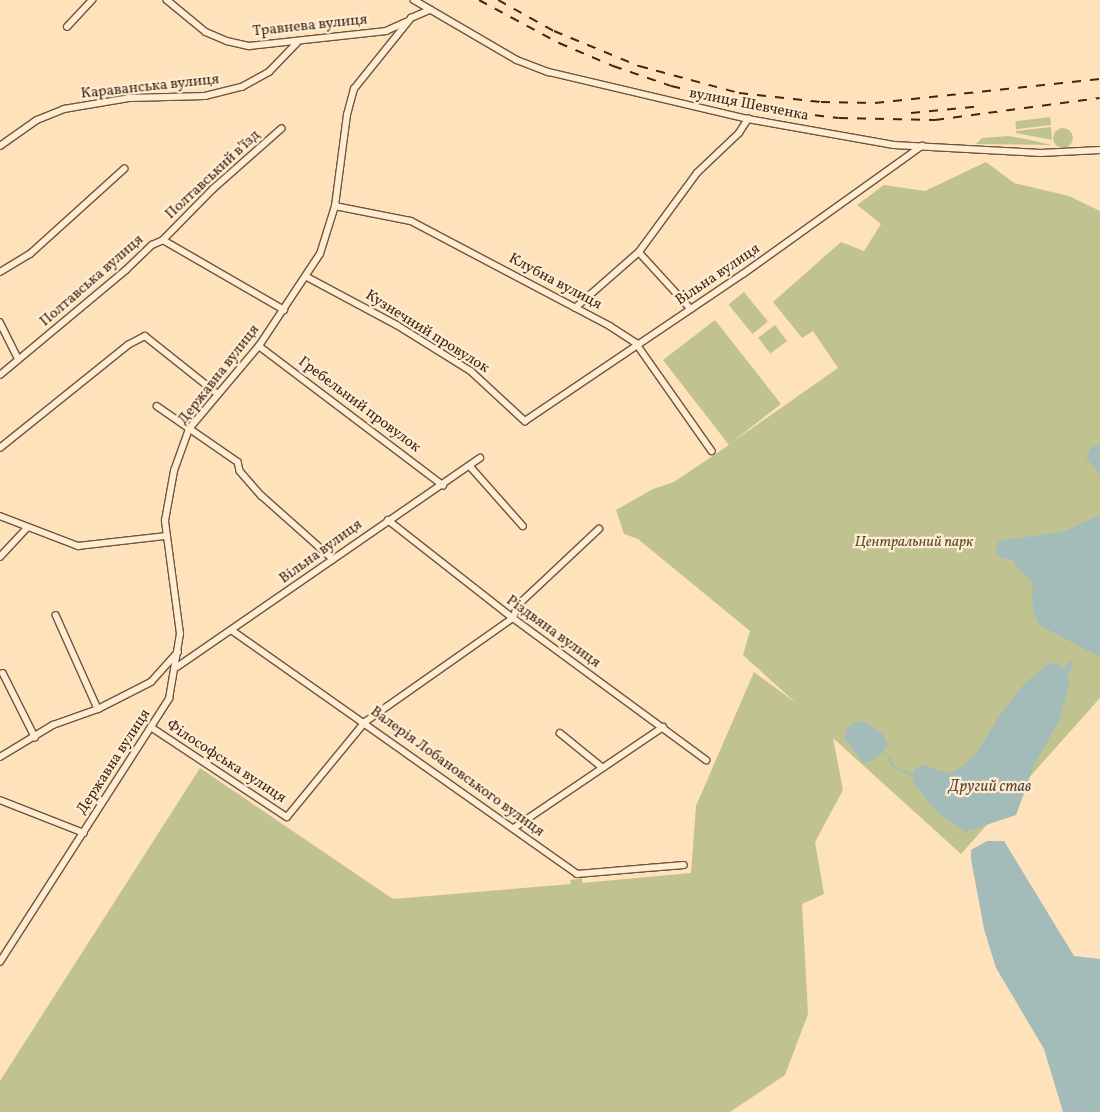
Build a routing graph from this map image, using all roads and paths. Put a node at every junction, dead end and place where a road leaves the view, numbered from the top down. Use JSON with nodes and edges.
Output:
{"nodes":[{"id":1,"x":92,"y":0,"type":"edge"},
{"id":2,"x":167,"y":0,"type":"edge"},
{"id":3,"x":414,"y":0,"type":"edge"},
{"id":4,"x":430,"y":10,"type":"junction"},
{"id":5,"x":408,"y":21,"type":"junction"},
{"id":6,"x":66,"y":27,"type":"dead end"},
{"id":7,"x":297,"y":43,"type":"junction"},
{"id":8,"x":748,"y":119,"type":"junction"},
{"id":9,"x":281,"y":129,"type":"dead end"},
{"id":10,"x":0,"y":146,"type":"edge"},
{"id":11,"x":922,"y":146,"type":"junction"},
{"id":12,"x":1100,"y":150,"type":"edge"},
{"id":13,"x":124,"y":169,"type":"dead end"},
{"id":14,"x":335,"y":206,"type":"junction"},
{"id":15,"x":163,"y":240,"type":"junction"},
{"id":16,"x":639,"y":252,"type":"junction"},
{"id":17,"x":0,"y":272,"type":"edge"},
{"id":18,"x":307,"y":277,"type":"junction"},
{"id":19,"x":575,"y":308,"type":"junction"},
{"id":20,"x":691,"y":309,"type":"junction"},
{"id":21,"x":284,"y":310,"type":"junction"},
{"id":22,"x":0,"y":322,"type":"edge"},
{"id":23,"x":636,"y":343,"type":"junction"},
{"id":24,"x":259,"y":346,"type":"junction"},
{"id":25,"x":18,"y":358,"type":"junction"},
{"id":26,"x":0,"y":375,"type":"edge"},
{"id":27,"x":218,"y":394,"type":"junction"},
{"id":28,"x":157,"y":406,"type":"dead end"},
{"id":29,"x":525,"y":421,"type":"joint"},
{"id":30,"x":190,"y":429,"type":"junction"},
{"id":31,"x":0,"y":448,"type":"edge"},
{"id":32,"x":712,"y":451,"type":"dead end"},
{"id":33,"x":480,"y":458,"type":"dead end"},
{"id":34,"x":470,"y":466,"type":"junction"},
{"id":35,"x":443,"y":485,"type":"junction"},
{"id":36,"x":0,"y":516,"type":"edge"},
{"id":37,"x":388,"y":520,"type":"junction"},
{"id":38,"x":524,"y":526,"type":"dead end"},
{"id":39,"x":27,"y":528,"type":"junction"},
{"id":40,"x":599,"y":529,"type":"dead end"},
{"id":41,"x":166,"y":536,"type":"junction"},
{"id":42,"x":0,"y":557,"type":"edge"},
{"id":43,"x":333,"y":559,"type":"junction"},
{"id":44,"x":56,"y":615,"type":"dead end"},
{"id":45,"x":512,"y":618,"type":"junction"},
{"id":46,"x":233,"y":631,"type":"junction"},
{"id":47,"x":178,"y":652,"type":"junction"},
{"id":48,"x":177,"y":667,"type":"junction"},
{"id":49,"x":3,"y":674,"type":"dead end"},
{"id":50,"x":98,"y":709,"type":"junction"},
{"id":51,"x":365,"y":722,"type":"junction"},
{"id":52,"x":151,"y":727,"type":"junction"},
{"id":53,"x":663,"y":727,"type":"junction"},
{"id":54,"x":560,"y":733,"type":"dead end"},
{"id":55,"x":35,"y":737,"type":"junction"},
{"id":56,"x":0,"y":757,"type":"edge"},
{"id":57,"x":706,"y":760,"type":"dead end"},
{"id":58,"x":603,"y":768,"type":"junction"},
{"id":59,"x":0,"y":800,"type":"edge"},
{"id":60,"x":514,"y":828,"type":"junction"},
{"id":61,"x":84,"y":833,"type":"junction"},
{"id":62,"x":684,"y":865,"type":"dead end"},
{"id":63,"x":0,"y":962,"type":"edge"}],
"edges":[{"from":1,"to":6,"type":"street"},
{"from":2,"to":7,"type":"street","name":"Травнева вулиця"},
{"from":3,"to":4,"type":"street","name":"вулиця Шевченка"},
{"from":4,"to":5,"type":"street","name":"Державна вулиця"},
{"from":4,"to":8,"type":"street","name":"вулиця Шевченка"},
{"from":5,"to":7,"type":"street","name":"Травнева вулиця"},
{"from":5,"to":14,"type":"street","name":"Державна вулиця"},
{"from":7,"to":10,"type":"street","name":"Караванська вулиця"},
{"from":8,"to":11,"type":"street","name":"вулиця Шевченка"},
{"from":8,"to":16,"type":"street"},
{"from":9,"to":15,"type":"street","name":"Полтавський в’їзд"},
{"from":11,"to":12,"type":"street","name":"вулиця Шевченка"},
{"from":11,"to":20,"type":"street","name":"Вільна вулиця"},
{"from":13,"to":17,"type":"street"},
{"from":14,"to":18,"type":"street","name":"Державна вулиця"},
{"from":14,"to":19,"type":"street","name":"Клубна вулиця"},
{"from":15,"to":21,"type":"street","name":"Полтавська вулиця"},
{"from":15,"to":25,"type":"street","name":"Полтавська вулиця"},
{"from":16,"to":19,"type":"street"},
{"from":16,"to":20,"type":"street"},
{"from":18,"to":21,"type":"street","name":"Державна вулиця"},
{"from":18,"to":29,"type":"street","name":"Кузнечний провулок"},
{"from":19,"to":23,"type":"street","name":"Клубна вулиця"},
{"from":20,"to":23,"type":"street","name":"Вільна вулиця"},
{"from":21,"to":24,"type":"street","name":"Державна вулиця"},
{"from":22,"to":25,"type":"street"},
{"from":23,"to":29,"type":"street","name":"Вільна вулиця"},
{"from":23,"to":32,"type":"street","name":"Клубна вулиця"},
{"from":24,"to":27,"type":"street","name":"Державна вулиця"},
{"from":24,"to":35,"type":"street","name":"Гребельний провулок"},
{"from":25,"to":26,"type":"street","name":"Полтавська вулиця"},
{"from":27,"to":30,"type":"street","name":"Державна вулиця"},
{"from":27,"to":31,"type":"street"},
{"from":28,"to":30,"type":"street"},
{"from":30,"to":41,"type":"street","name":"Державна вулиця"},
{"from":30,"to":43,"type":"street"},
{"from":33,"to":34,"type":"street","name":"Вільна вулиця"},
{"from":34,"to":35,"type":"street","name":"Вільна вулиця"},
{"from":34,"to":38,"type":"street"},
{"from":35,"to":37,"type":"street","name":"Вільна вулиця"},
{"from":36,"to":39,"type":"street"},
{"from":37,"to":43,"type":"street","name":"Вільна вулиця"},
{"from":37,"to":45,"type":"street","name":"Різдвяна вулиця"},
{"from":39,"to":41,"type":"street"},
{"from":39,"to":42,"type":"street"},
{"from":40,"to":45,"type":"street"},
{"from":41,"to":47,"type":"street","name":"Державна вулиця"},
{"from":43,"to":46,"type":"street","name":"Вільна вулиця"},
{"from":44,"to":50,"type":"street"},
{"from":45,"to":51,"type":"street"},
{"from":45,"to":53,"type":"street","name":"Різдвяна вулиця"},
{"from":46,"to":48,"type":"street","name":"Вільна вулиця"},
{"from":46,"to":51,"type":"street","name":"Валерія Лобановського вулиця"},
{"from":47,"to":48,"type":"street","name":"Державна вулиця"},
{"from":47,"to":50,"type":"street"},
{"from":48,"to":52,"type":"street","name":"Державна вулиця"},
{"from":49,"to":55,"type":"street"},
{"from":50,"to":55,"type":"street"},
{"from":51,"to":52,"type":"street","name":"Філософська вулиця"},
{"from":51,"to":60,"type":"street","name":"Валерія Лобановського вулиця"},
{"from":52,"to":61,"type":"street","name":"Державна вулиця"},
{"from":53,"to":57,"type":"street","name":"Різдвяна вулиця"},
{"from":53,"to":58,"type":"street"},
{"from":54,"to":58,"type":"street"},
{"from":55,"to":56,"type":"street"},
{"from":58,"to":60,"type":"street"},
{"from":59,"to":61,"type":"street"},
{"from":60,"to":62,"type":"street","name":"Валерія Лобановського вулиця"},
{"from":61,"to":63,"type":"street","name":"Державна вулиця"}]}
